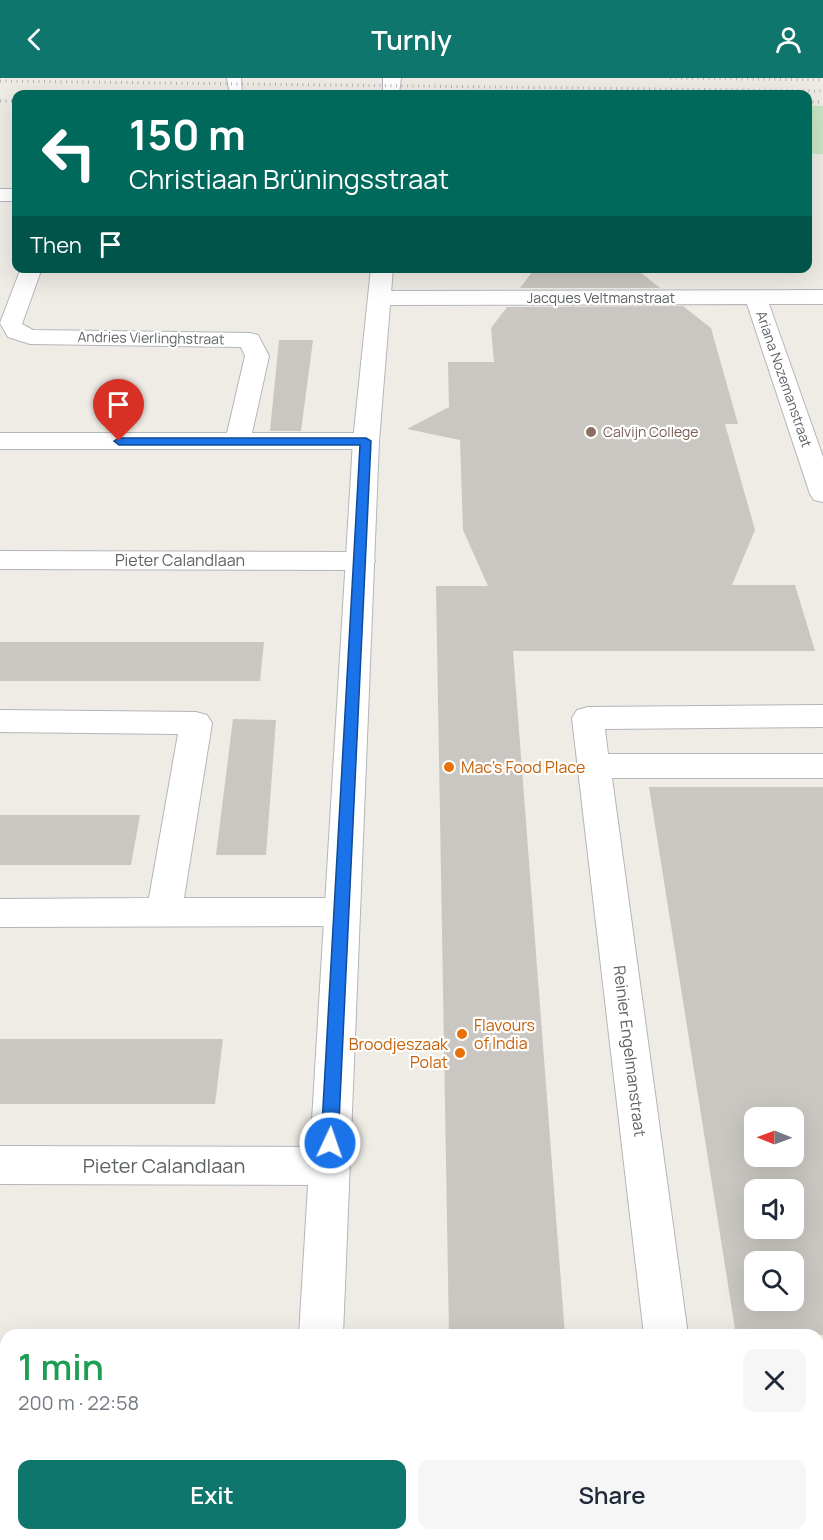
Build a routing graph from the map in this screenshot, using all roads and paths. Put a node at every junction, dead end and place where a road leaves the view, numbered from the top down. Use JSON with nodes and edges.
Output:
{"nodes":[{"id":1,"x":234,"y":78,"type":"edge"},
{"id":2,"x":241,"y":78,"type":"edge"},
{"id":3,"x":30,"y":273,"type":"edge"},
{"id":4,"x":380,"y":283,"type":"edge"},
{"id":5,"x":756,"y":297,"type":"junction"},
{"id":6,"x":823,"y":297,"type":"edge"},
{"id":7,"x":0,"y":441,"type":"edge"},
{"id":8,"x":366,"y":441,"type":"junction"},
{"id":9,"x":238,"y":442,"type":"junction"},
{"id":10,"x":823,"y":495,"type":"edge"},
{"id":11,"x":0,"y":560,"type":"edge"},
{"id":12,"x":361,"y":561,"type":"junction"},
{"id":13,"x":823,"y":716,"type":"edge"},
{"id":14,"x":0,"y":722,"type":"edge"},
{"id":15,"x":594,"y":766,"type":"junction"},
{"id":16,"x":823,"y":766,"type":"edge"},
{"id":17,"x":164,"y":912,"type":"junction"},
{"id":18,"x":341,"y":912,"type":"junction"},
{"id":19,"x":0,"y":913,"type":"edge"},
{"id":20,"x":0,"y":1165,"type":"edge"},
{"id":21,"x":328,"y":1167,"type":"junction"},
{"id":22,"x":321,"y":1329,"type":"edge"},
{"id":23,"x":665,"y":1329,"type":"edge"}],
"edges":[{"from":1,"to":2,"type":"lane"},
{"from":3,"to":9,"type":"street","name":"Andries Vierlinghstraat"},
{"from":4,"to":5,"type":"street","name":"Jacques Veltmanstraat"},
{"from":4,"to":8,"type":"street"},
{"from":5,"to":6,"type":"street","name":"Jacques Veltmanstraat"},
{"from":5,"to":10,"type":"street","name":"Ariana Nozemanstraat"},
{"from":7,"to":9,"type":"street"},
{"from":8,"to":9,"type":"street"},
{"from":8,"to":12,"type":"street"},
{"from":11,"to":12,"type":"street","name":"Pieter Calandlaan"},
{"from":12,"to":18,"type":"street"},
{"from":13,"to":15,"type":"street","name":"Reinier Engelmanstraat"},
{"from":14,"to":17,"type":"street"},
{"from":15,"to":16,"type":"street"},
{"from":15,"to":23,"type":"street","name":"Reinier Engelmanstraat"},
{"from":17,"to":18,"type":"street"},
{"from":17,"to":19,"type":"street"},
{"from":18,"to":21,"type":"street"},
{"from":20,"to":21,"type":"street","name":"Pieter Calandlaan"},
{"from":21,"to":22,"type":"street"}]}
